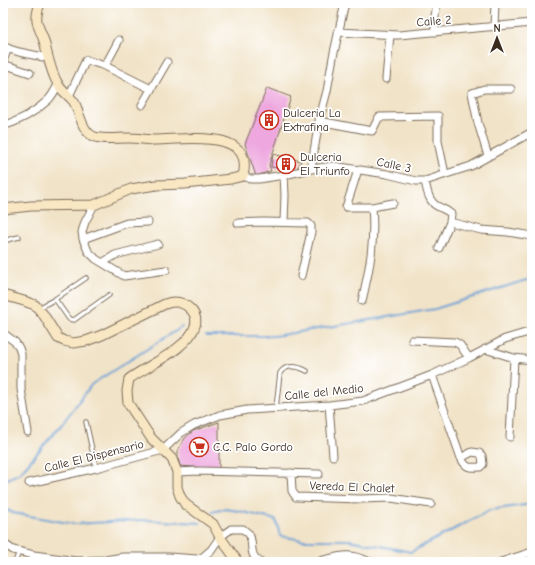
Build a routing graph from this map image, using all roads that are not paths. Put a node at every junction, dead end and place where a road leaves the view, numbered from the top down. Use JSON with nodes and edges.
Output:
{"nodes":[{"id":1,"x":40,"y":3,"type":"edge"},
{"id":2,"x":345,"y":3,"type":"edge"},
{"id":3,"x":437,"y":3,"type":"edge"},
{"id":4,"x":495,"y":3,"type":"edge"},
{"id":5,"x":532,"y":23,"type":"edge"},
{"id":6,"x":494,"y":28,"type":"junction"},
{"id":7,"x":338,"y":32,"type":"junction"},
{"id":8,"x":436,"y":32,"type":"junction"},
{"id":9,"x":390,"y":35,"type":"junction"},
{"id":10,"x":119,"y":40,"type":"dead end"},
{"id":11,"x":6,"y":47,"type":"edge"},
{"id":12,"x":48,"y":58,"type":"junction"},
{"id":13,"x":3,"y":61,"type":"edge"},
{"id":14,"x":167,"y":62,"type":"dead end"},
{"id":15,"x":3,"y":64,"type":"edge"},
{"id":16,"x":105,"y":66,"type":"junction"},
{"id":17,"x":30,"y":73,"type":"dead end"},
{"id":18,"x":386,"y":79,"type":"dead end"},
{"id":19,"x":58,"y":85,"type":"junction"},
{"id":20,"x":511,"y":89,"type":"dead end"},
{"id":21,"x":151,"y":90,"type":"junction"},
{"id":22,"x":69,"y":96,"type":"junction"},
{"id":23,"x":142,"y":105,"type":"dead end"},
{"id":24,"x":320,"y":121,"type":"junction"},
{"id":25,"x":3,"y":126,"type":"edge"},
{"id":26,"x":532,"y":132,"type":"edge"},
{"id":27,"x":488,"y":156,"type":"junction"},
{"id":28,"x":311,"y":169,"type":"junction"},
{"id":29,"x":358,"y":170,"type":"junction"},
{"id":30,"x":445,"y":174,"type":"junction"},
{"id":31,"x":284,"y":175,"type":"junction"},
{"id":32,"x":242,"y":176,"type":"junction"},
{"id":33,"x":425,"y":181,"type":"junction"},
{"id":34,"x":393,"y":204,"type":"dead end"},
{"id":35,"x":94,"y":205,"type":"junction"},
{"id":36,"x":372,"y":207,"type":"junction"},
{"id":37,"x":3,"y":209,"type":"edge"},
{"id":38,"x":148,"y":222,"type":"dead end"},
{"id":39,"x":284,"y":222,"type":"junction"},
{"id":40,"x":450,"y":222,"type":"junction"},
{"id":41,"x":238,"y":223,"type":"dead end"},
{"id":42,"x":532,"y":236,"type":"edge"},
{"id":43,"x":19,"y":237,"type":"dead end"},
{"id":44,"x":83,"y":239,"type":"junction"},
{"id":45,"x":3,"y":241,"type":"edge"},
{"id":46,"x":158,"y":244,"type":"dead end"},
{"id":47,"x":439,"y":248,"type":"dead end"},
{"id":48,"x":104,"y":262,"type":"junction"},
{"id":49,"x":166,"y":270,"type":"dead end"},
{"id":50,"x":301,"y":276,"type":"dead end"},
{"id":51,"x":86,"y":278,"type":"dead end"},
{"id":52,"x":3,"y":295,"type":"edge"},
{"id":53,"x":109,"y":295,"type":"dead end"},
{"id":54,"x":55,"y":299,"type":"junction"},
{"id":55,"x":362,"y":301,"type":"dead end"},
{"id":56,"x":38,"y":308,"type":"junction"},
{"id":57,"x":532,"y":331,"type":"edge"},
{"id":58,"x":3,"y":333,"type":"edge"},
{"id":59,"x":412,"y":340,"type":"dead end"},
{"id":60,"x":485,"y":349,"type":"junction"},
{"id":61,"x":469,"y":358,"type":"junction"},
{"id":62,"x":514,"y":358,"type":"junction"},
{"id":63,"x":532,"y":360,"type":"edge"},
{"id":64,"x":307,"y":371,"type":"dead end"},
{"id":65,"x":432,"y":375,"type":"junction"},
{"id":66,"x":329,"y":405,"type":"junction"},
{"id":67,"x":276,"y":408,"type":"junction"},
{"id":68,"x":86,"y":422,"type":"dead end"},
{"id":69,"x":28,"y":432,"type":"dead end"},
{"id":70,"x":510,"y":437,"type":"dead end"},
{"id":71,"x":163,"y":450,"type":"junction"},
{"id":72,"x":334,"y":456,"type":"dead end"},
{"id":73,"x":461,"y":458,"type":"dead end"},
{"id":74,"x":96,"y":468,"type":"junction"},
{"id":75,"x":177,"y":472,"type":"junction"},
{"id":76,"x":291,"y":473,"type":"junction"},
{"id":77,"x":319,"y":474,"type":"dead end"},
{"id":78,"x":30,"y":483,"type":"dead end"},
{"id":79,"x":431,"y":504,"type":"dead end"},
{"id":80,"x":220,"y":537,"type":"junction"},
{"id":81,"x":3,"y":543,"type":"edge"},
{"id":82,"x":19,"y":551,"type":"junction"},
{"id":83,"x":532,"y":552,"type":"edge"},
{"id":84,"x":133,"y":560,"type":"edge"},
{"id":85,"x":328,"y":560,"type":"edge"},
{"id":86,"x":14,"y":562,"type":"edge"},
{"id":87,"x":76,"y":562,"type":"edge"},
{"id":88,"x":238,"y":562,"type":"edge"},
{"id":89,"x":260,"y":562,"type":"edge"},
{"id":90,"x":315,"y":562,"type":"edge"},
{"id":91,"x":370,"y":562,"type":"edge"},
{"id":92,"x":501,"y":562,"type":"edge"}],
"edges":[{"from":1,"to":12,"type":"main road"},
{"from":2,"to":7,"type":"street"},
{"from":3,"to":8,"type":"street"},
{"from":4,"to":6,"type":"street"},
{"from":5,"to":6,"type":"street","name":"Calle 2"},
{"from":6,"to":8,"type":"street","name":"Calle 2"},
{"from":7,"to":9,"type":"street","name":"Calle 2"},
{"from":7,"to":24,"type":"street"},
{"from":8,"to":9,"type":"street","name":"Calle 2"},
{"from":9,"to":18,"type":"street"},
{"from":10,"to":16,"type":"street"},
{"from":11,"to":12,"type":"street"},
{"from":11,"to":13,"type":"street"},
{"from":12,"to":19,"type":"main road"},
{"from":14,"to":21,"type":"street"},
{"from":15,"to":17,"type":"street"},
{"from":16,"to":21,"type":"street"},
{"from":16,"to":22,"type":"street"},
{"from":19,"to":22,"type":"main road"},
{"from":19,"to":25,"type":"street"},
{"from":20,"to":27,"type":"street"},
{"from":21,"to":23,"type":"street"},
{"from":22,"to":32,"type":"main road"},
{"from":24,"to":28,"type":"street"},
{"from":24,"to":30,"type":"street"},
{"from":26,"to":27,"type":"street","name":"Calle 3"},
{"from":27,"to":30,"type":"street","name":"Calle 3"},
{"from":28,"to":29,"type":"street","name":"Calle 3"},
{"from":28,"to":31,"type":"street","name":"Calle 3"},
{"from":29,"to":33,"type":"street","name":"Calle 3"},
{"from":29,"to":36,"type":"street"},
{"from":30,"to":33,"type":"street","name":"Calle 3"},
{"from":31,"to":32,"type":"street","name":"Calle 3"},
{"from":31,"to":39,"type":"street"},
{"from":32,"to":35,"type":"main road"},
{"from":33,"to":40,"type":"street"},
{"from":34,"to":36,"type":"street"},
{"from":35,"to":37,"type":"main road"},
{"from":35,"to":44,"type":"street"},
{"from":36,"to":55,"type":"street"},
{"from":38,"to":44,"type":"street"},
{"from":39,"to":41,"type":"street"},
{"from":39,"to":50,"type":"street"},
{"from":40,"to":42,"type":"street"},
{"from":40,"to":47,"type":"street"},
{"from":43,"to":45,"type":"lane"},
{"from":44,"to":48,"type":"street"},
{"from":46,"to":48,"type":"street"},
{"from":48,"to":49,"type":"street"},
{"from":51,"to":54,"type":"lane"},
{"from":52,"to":56,"type":"main road"},
{"from":53,"to":54,"type":"lane"},
{"from":54,"to":56,"type":"lane"},
{"from":56,"to":71,"type":"main road"},
{"from":57,"to":60,"type":"street","name":"Calle del Medio"},
{"from":58,"to":69,"type":"street"},
{"from":59,"to":61,"type":"street"},
{"from":60,"to":61,"type":"street","name":"Calle del Medio"},
{"from":60,"to":62,"type":"street"},
{"from":61,"to":65,"type":"street","name":"Calle del Medio"},
{"from":62,"to":63,"type":"street"},
{"from":62,"to":70,"type":"street"},
{"from":64,"to":67,"type":"lane"},
{"from":65,"to":66,"type":"street","name":"Calle del Medio"},
{"from":65,"to":73,"type":"street"},
{"from":66,"to":67,"type":"street","name":"Calle del Medio"},
{"from":66,"to":72,"type":"street"},
{"from":67,"to":71,"type":"street","name":"Calle del Medio"},
{"from":68,"to":74,"type":"lane"},
{"from":71,"to":74,"type":"street","name":"Calle El Dispensario"},
{"from":71,"to":75,"type":"main road"},
{"from":74,"to":78,"type":"street","name":"Calle El Dispensario"},
{"from":75,"to":76,"type":"street","name":"Vereda El Chalet"},
{"from":75,"to":80,"type":"main road"},
{"from":76,"to":77,"type":"street","name":"Vereda El Chalet"},
{"from":76,"to":79,"type":"street","name":"Vereda El Chalet"},
{"from":80,"to":84,"type":"street"},
{"from":80,"to":88,"type":"main road"},
{"from":80,"to":89,"type":"street"},
{"from":81,"to":82,"type":"street"},
{"from":82,"to":86,"type":"lane"},
{"from":82,"to":87,"type":"street"},
{"from":83,"to":92,"type":"street"},
{"from":84,"to":87,"type":"street"},
{"from":85,"to":90,"type":"street"},
{"from":85,"to":91,"type":"street"}]}
